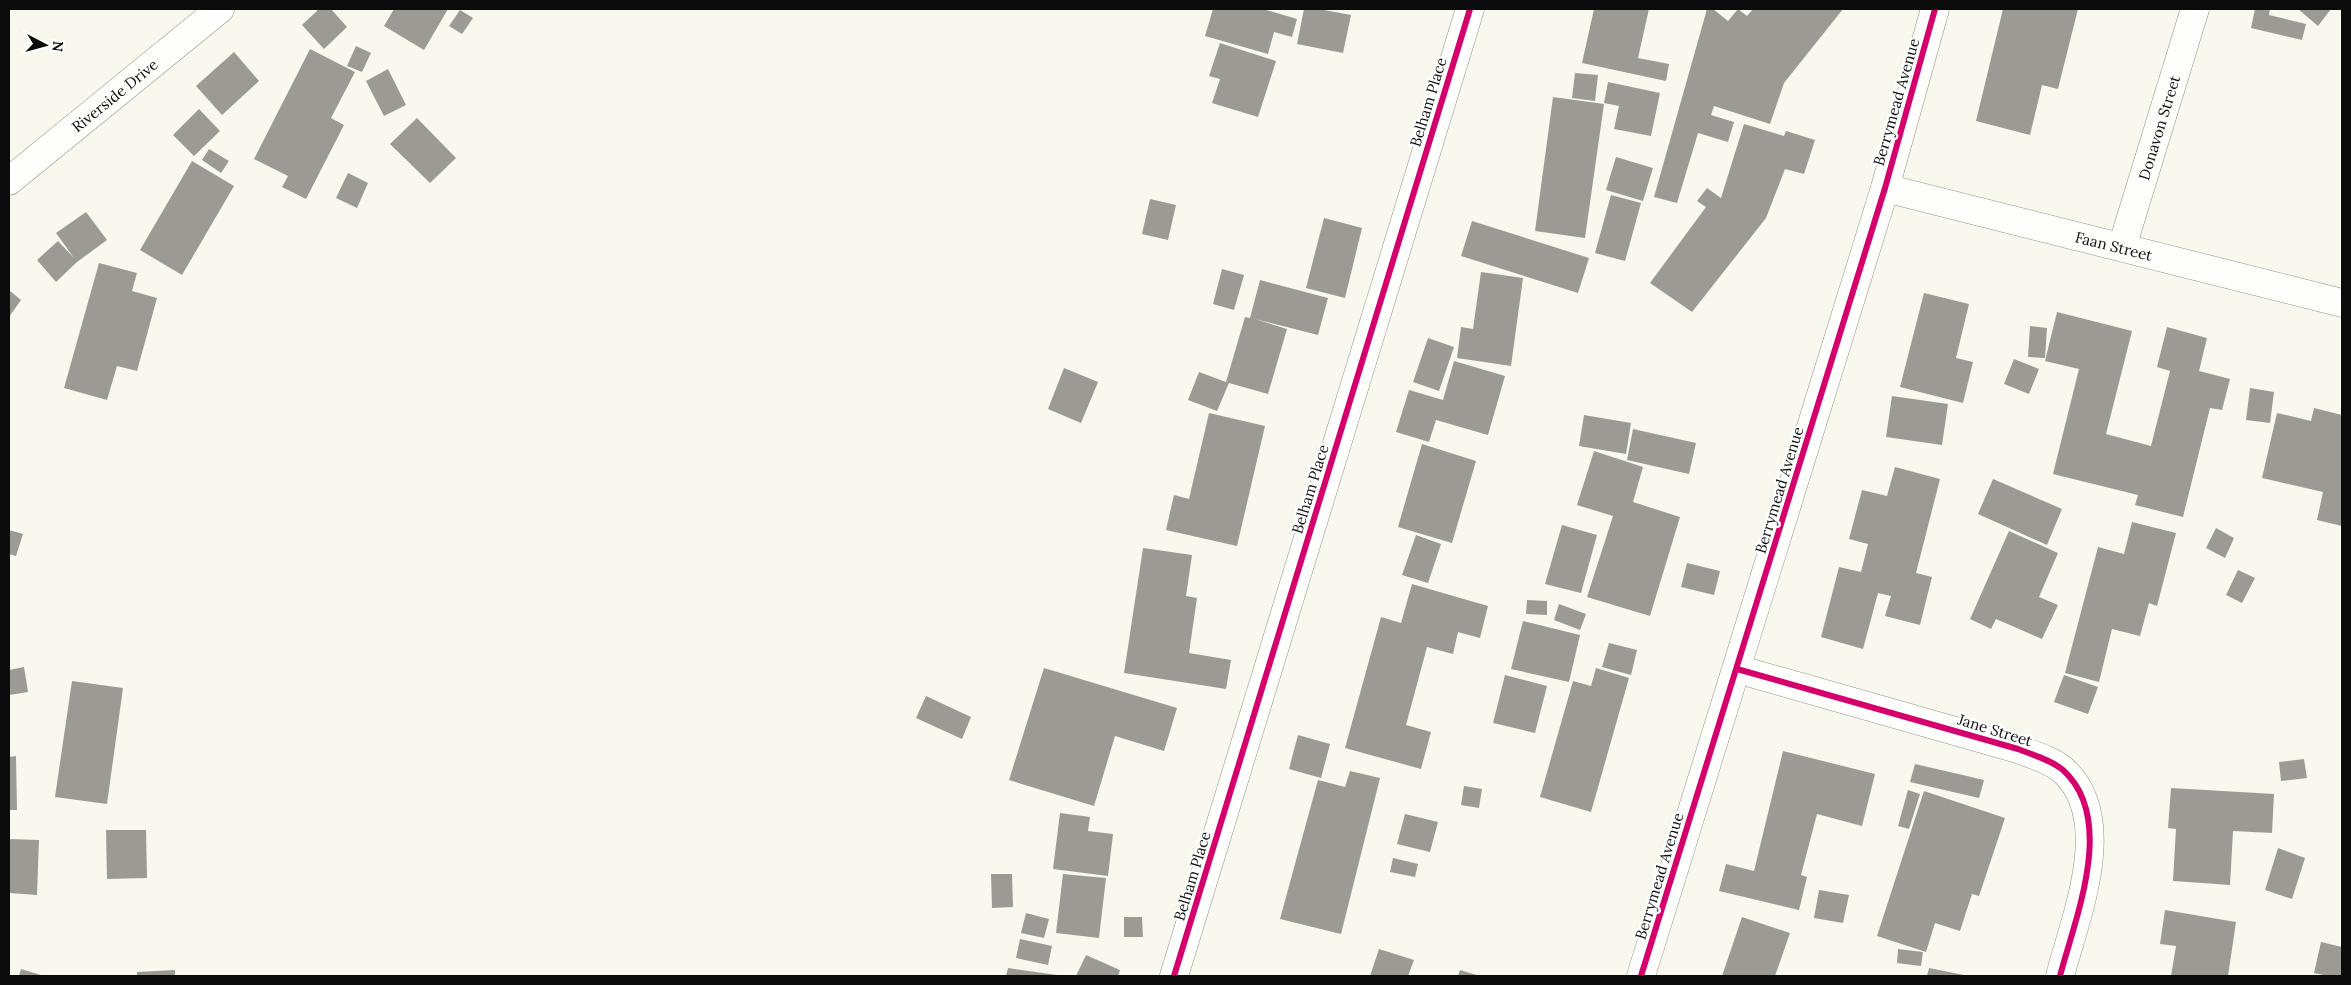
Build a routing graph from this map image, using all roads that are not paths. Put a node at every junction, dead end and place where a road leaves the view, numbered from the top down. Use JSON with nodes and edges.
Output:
{"nodes":[{"id":1,"x":220,"y":9,"type":"edge"},
{"id":2,"x":1470,"y":9,"type":"edge"},
{"id":3,"x":1935,"y":9,"type":"edge"},
{"id":4,"x":2195,"y":9,"type":"edge"},
{"id":5,"x":9,"y":182,"type":"edge"},
{"id":6,"x":1885,"y":188,"type":"junction"},
{"id":7,"x":2122,"y":247,"type":"junction"},
{"id":8,"x":2342,"y":303,"type":"edge"},
{"id":9,"x":1737,"y":669,"type":"junction"},
{"id":10,"x":1174,"y":976,"type":"edge"},
{"id":11,"x":1641,"y":976,"type":"edge"},
{"id":12,"x":2060,"y":976,"type":"edge"}],
"edges":[{"from":1,"to":5,"type":"street","name":"Riverside Drive"},
{"from":2,"to":10,"type":"street","name":"Belham Place"},
{"from":3,"to":6,"type":"street","name":"Berrymead Avenue"},
{"from":4,"to":7,"type":"street","name":"Donavon Street"},
{"from":6,"to":7,"type":"street","name":"Faan Street"},
{"from":6,"to":9,"type":"street","name":"Berrymead Avenue"},
{"from":7,"to":8,"type":"street","name":"Faan Street"},
{"from":9,"to":11,"type":"street","name":"Berrymead Avenue"},
{"from":9,"to":12,"type":"street","name":"Jane Street"}]}
